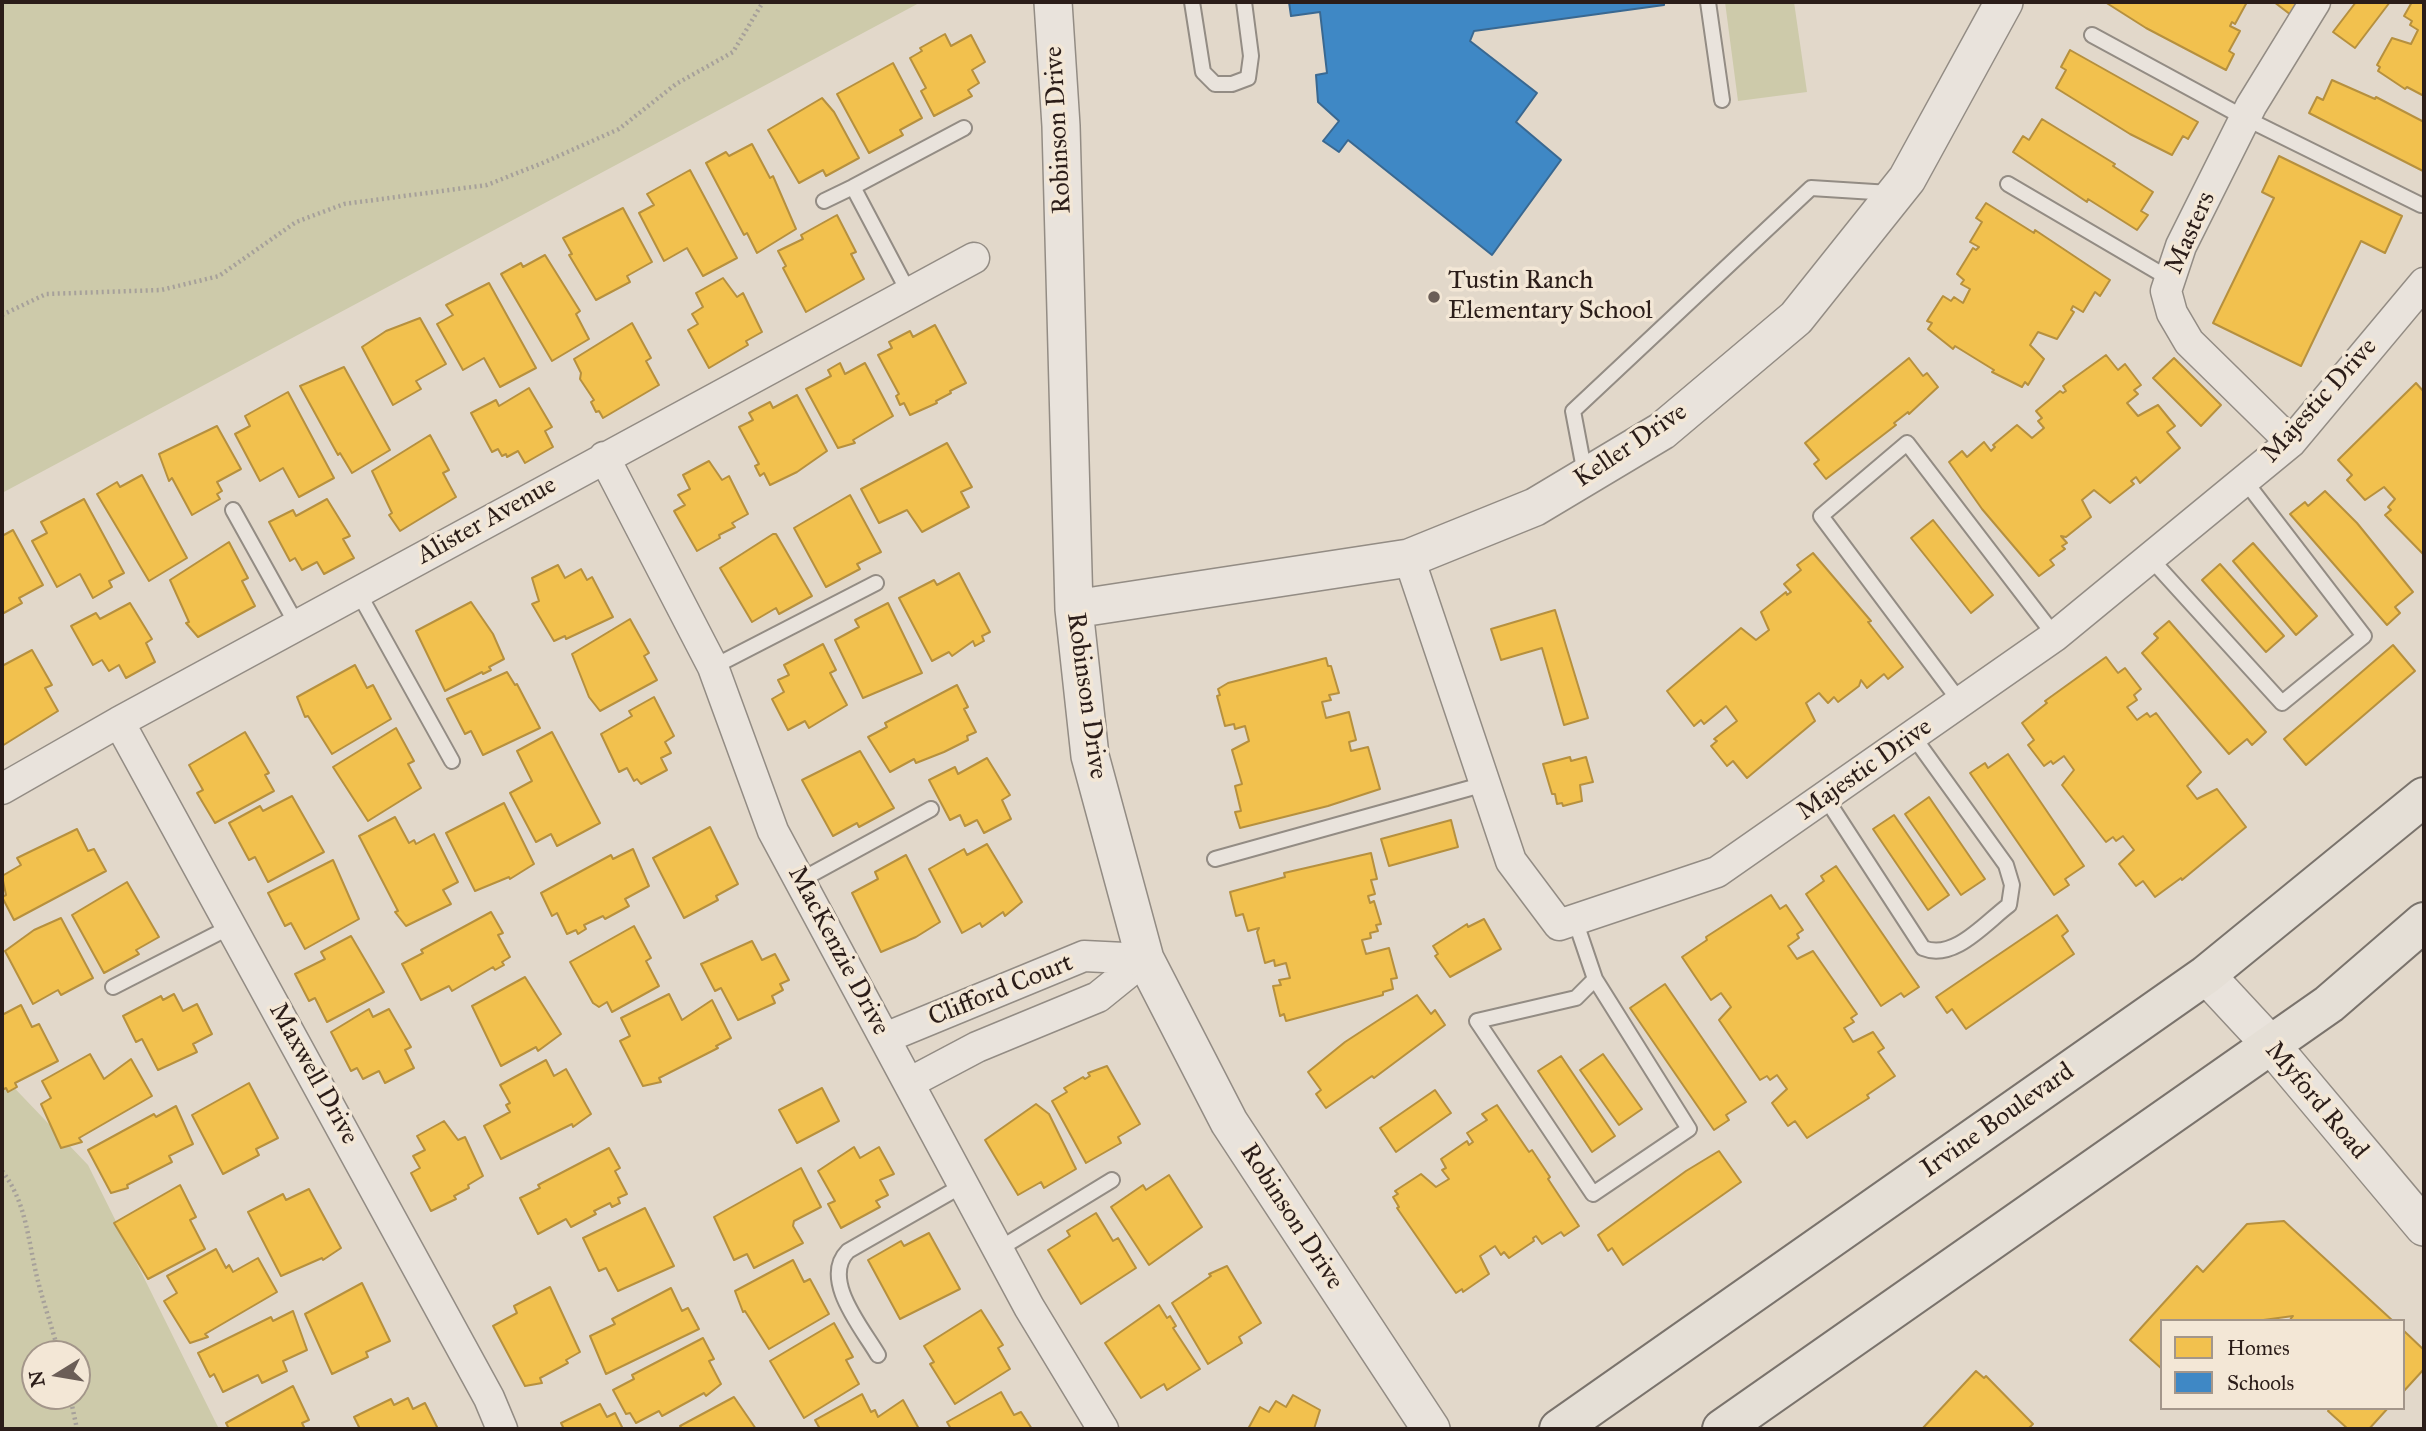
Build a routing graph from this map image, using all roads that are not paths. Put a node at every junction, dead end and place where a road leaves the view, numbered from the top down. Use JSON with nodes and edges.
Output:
{"nodes":[{"id":1,"x":1053,"y":2,"type":"edge"},
{"id":2,"x":1192,"y":2,"type":"edge"},
{"id":3,"x":1244,"y":2,"type":"edge"},
{"id":4,"x":1708,"y":2,"type":"edge"},
{"id":5,"x":2004,"y":2,"type":"edge"},
{"id":6,"x":2315,"y":2,"type":"edge"},
{"id":7,"x":2092,"y":35,"type":"dead end"},
{"id":8,"x":1722,"y":100,"type":"dead end"},
{"id":9,"x":2245,"y":118,"type":"junction"},
{"id":10,"x":964,"y":128,"type":"dead end"},
{"id":11,"x":2008,"y":184,"type":"dead end"},
{"id":12,"x":853,"y":187,"type":"junction"},
{"id":13,"x":1895,"y":193,"type":"junction"},
{"id":14,"x":824,"y":201,"type":"dead end"},
{"id":15,"x":2421,"y":205,"type":"dead end"},
{"id":16,"x":974,"y":258,"type":"dead end"},
{"id":17,"x":2170,"y":279,"type":"junction"},
{"id":18,"x":2424,"y":283,"type":"edge"},
{"id":19,"x":909,"y":293,"type":"junction"},
{"id":20,"x":2291,"y":442,"type":"junction"},
{"id":21,"x":604,"y":457,"type":"junction"},
{"id":22,"x":1586,"y":477,"type":"junction"},
{"id":23,"x":2245,"y":481,"type":"junction"},
{"id":24,"x":233,"y":510,"type":"dead end"},
{"id":25,"x":1409,"y":558,"type":"junction"},
{"id":26,"x":2151,"y":559,"type":"junction"},
{"id":27,"x":876,"y":583,"type":"dead end"},
{"id":28,"x":358,"y":592,"type":"junction"},
{"id":29,"x":1074,"y":609,"type":"junction"},
{"id":30,"x":297,"y":625,"type":"junction"},
{"id":31,"x":2055,"y":636,"type":"junction"},
{"id":32,"x":713,"y":667,"type":"junction"},
{"id":33,"x":1961,"y":703,"type":"junction"},
{"id":34,"x":118,"y":722,"type":"junction"},
{"id":35,"x":1913,"y":736,"type":"junction"},
{"id":36,"x":452,"y":761,"type":"dead end"},
{"id":37,"x":1485,"y":784,"type":"junction"},
{"id":38,"x":2,"y":789,"type":"edge"},
{"id":39,"x":1825,"y":797,"type":"junction"},
{"id":40,"x":2424,"y":797,"type":"edge"},
{"id":41,"x":930,"y":809,"type":"dead end"},
{"id":42,"x":1215,"y":859,"type":"dead end"},
{"id":43,"x":801,"y":880,"type":"junction"},
{"id":44,"x":1575,"y":920,"type":"junction"},
{"id":45,"x":2424,"y":922,"type":"edge"},
{"id":46,"x":232,"y":926,"type":"junction"},
{"id":47,"x":1145,"y":959,"type":"junction"},
{"id":48,"x":2206,"y":975,"type":"junction"},
{"id":49,"x":1595,"y":979,"type":"junction"},
{"id":50,"x":113,"y":988,"type":"dead end"},
{"id":51,"x":885,"y":1038,"type":"junction"},
{"id":52,"x":2271,"y":1045,"type":"junction"},
{"id":53,"x":909,"y":1083,"type":"junction"},
{"id":54,"x":1112,"y":1180,"type":"dead end"},
{"id":55,"x":965,"y":1184,"type":"junction"},
{"id":56,"x":2424,"y":1227,"type":"edge"},
{"id":57,"x":999,"y":1249,"type":"junction"},
{"id":58,"x":878,"y":1355,"type":"dead end"},
{"id":59,"x":502,"y":1429,"type":"edge"},
{"id":60,"x":1104,"y":1429,"type":"edge"},
{"id":61,"x":1431,"y":1429,"type":"edge"},
{"id":62,"x":1559,"y":1429,"type":"edge"},
{"id":63,"x":1721,"y":1429,"type":"edge"}],
"edges":[{"from":1,"to":29,"type":"street","name":"Robinson Drive"},
{"from":2,"to":3,"type":"lane"},
{"from":4,"to":8,"type":"lane"},
{"from":5,"to":13,"type":"street","name":"Keller Drive"},
{"from":6,"to":9,"type":"street","name":"Masters"},
{"from":7,"to":9,"type":"lane"},
{"from":9,"to":15,"type":"lane"},
{"from":9,"to":17,"type":"street","name":"Masters"},
{"from":10,"to":12,"type":"lane"},
{"from":11,"to":17,"type":"lane"},
{"from":12,"to":14,"type":"lane"},
{"from":12,"to":19,"type":"lane"},
{"from":13,"to":22,"type":"street","name":"Keller Drive"},
{"from":13,"to":22,"type":"lane"},
{"from":16,"to":19,"type":"street","name":"Alister Avenue"},
{"from":17,"to":20,"type":"street","name":"Masters"},
{"from":18,"to":20,"type":"street","name":"Majestic Drive"},
{"from":19,"to":21,"type":"street","name":"Alister Avenue"},
{"from":20,"to":23,"type":"street","name":"Majestic Drive"},
{"from":21,"to":28,"type":"street","name":"Alister Avenue"},
{"from":21,"to":32,"type":"street","name":"MacKenzie Drive"},
{"from":22,"to":25,"type":"street","name":"Keller Drive"},
{"from":23,"to":26,"type":"street","name":"Majestic Drive"},
{"from":23,"to":26,"type":"lane"},
{"from":24,"to":30,"type":"lane"},
{"from":25,"to":29,"type":"street","name":"Keller Drive"},
{"from":25,"to":37,"type":"street"},
{"from":26,"to":31,"type":"street","name":"Majestic Drive"},
{"from":27,"to":32,"type":"lane"},
{"from":28,"to":30,"type":"street","name":"Alister Avenue"},
{"from":28,"to":36,"type":"lane"},
{"from":29,"to":47,"type":"street","name":"Robinson Drive"},
{"from":30,"to":34,"type":"street","name":"Alister Avenue"},
{"from":31,"to":33,"type":"street","name":"Majestic Drive"},
{"from":31,"to":33,"type":"lane"},
{"from":32,"to":43,"type":"street","name":"MacKenzie Drive"},
{"from":33,"to":35,"type":"street","name":"Majestic Drive"},
{"from":34,"to":38,"type":"street","name":"Alister Avenue"},
{"from":34,"to":46,"type":"street","name":"Maxwell Drive"},
{"from":35,"to":39,"type":"street","name":"Majestic Drive"},
{"from":35,"to":39,"type":"lane"},
{"from":37,"to":42,"type":"lane"},
{"from":37,"to":44,"type":"street"},
{"from":39,"to":44,"type":"street","name":"Majestic Drive"},
{"from":40,"to":48,"type":"main road","name":"Irvine Boulevard"},
{"from":41,"to":43,"type":"lane"},
{"from":43,"to":51,"type":"street","name":"MacKenzie Drive"},
{"from":44,"to":49,"type":"lane"},
{"from":45,"to":52,"type":"main road"},
{"from":46,"to":50,"type":"lane"},
{"from":46,"to":59,"type":"street","name":"Maxwell Drive"},
{"from":47,"to":51,"type":"street","name":"Clifford Court"},
{"from":47,"to":53,"type":"street","name":"Clifford Court"},
{"from":47,"to":61,"type":"street","name":"Robinson Drive"},
{"from":48,"to":52,"type":"street","name":"Myford Road"},
{"from":48,"to":62,"type":"main road","name":"Irvine Boulevard"},
{"from":49,"to":49,"type":"lane"},
{"from":51,"to":53,"type":"street","name":"MacKenzie Drive"},
{"from":52,"to":56,"type":"street","name":"Myford Road"},
{"from":52,"to":63,"type":"main road"},
{"from":53,"to":55,"type":"street","name":"MacKenzie Drive"},
{"from":54,"to":57,"type":"lane"},
{"from":55,"to":57,"type":"street","name":"MacKenzie Drive"},
{"from":55,"to":58,"type":"lane"},
{"from":57,"to":60,"type":"street","name":"MacKenzie Drive"}]}
